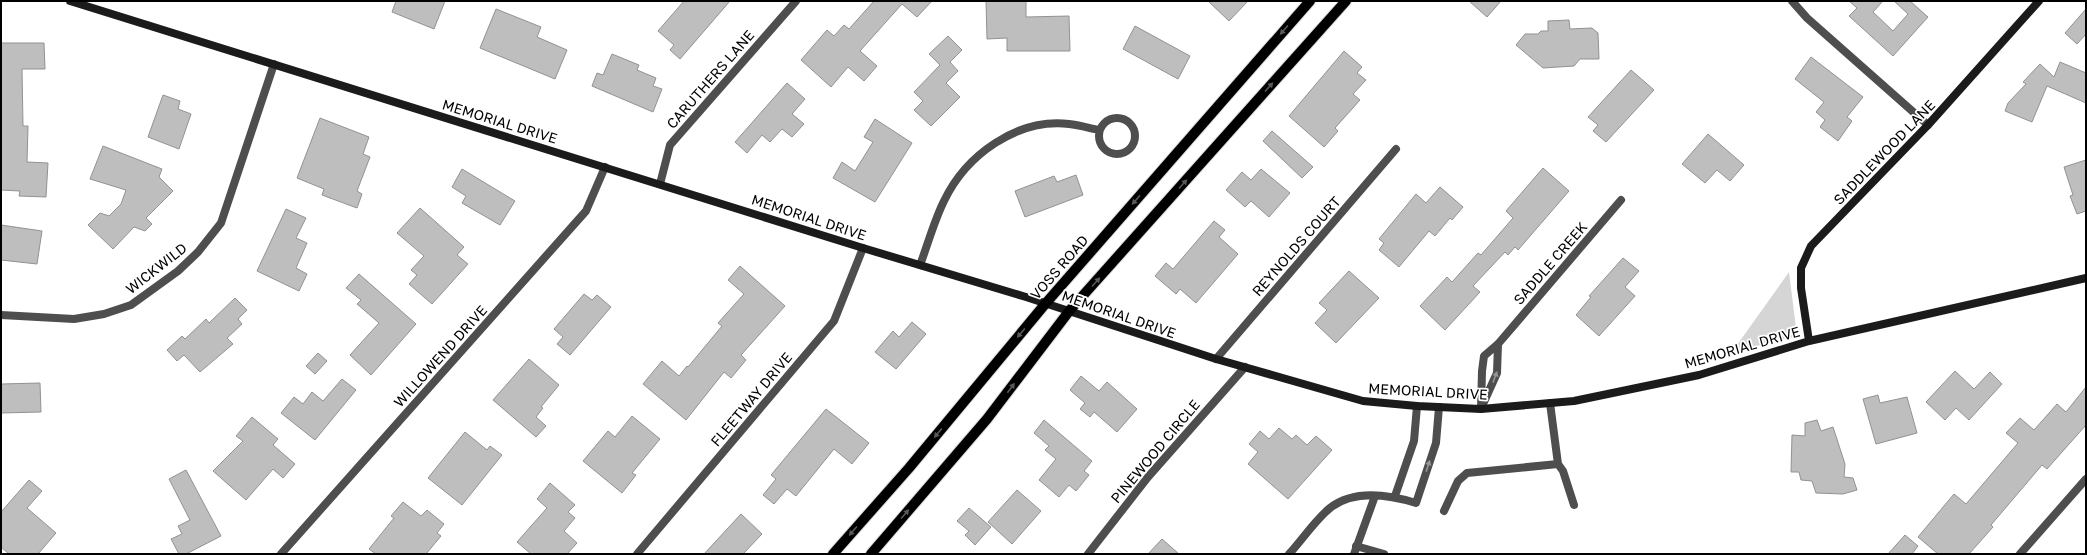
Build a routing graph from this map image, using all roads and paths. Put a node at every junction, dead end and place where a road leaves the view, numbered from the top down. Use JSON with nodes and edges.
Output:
{"nodes":[{"id":1,"x":70,"y":1,"type":"edge"},
{"id":2,"x":796,"y":1,"type":"edge"},
{"id":3,"x":1310,"y":1,"type":"edge"},
{"id":4,"x":1346,"y":1,"type":"edge"},
{"id":5,"x":1792,"y":1,"type":"edge"},
{"id":6,"x":2039,"y":1,"type":"edge"},
{"id":7,"x":274,"y":64,"type":"junction"},
{"id":8,"x":1928,"y":126,"type":"junction"},
{"id":9,"x":1099,"y":130,"type":"junction"},
{"id":10,"x":1396,"y":149,"type":"dead end"},
{"id":11,"x":605,"y":167,"type":"junction"},
{"id":12,"x":660,"y":184,"type":"junction"},
{"id":13,"x":1621,"y":200,"type":"dead end"},
{"id":14,"x":863,"y":248,"type":"junction"},
{"id":15,"x":920,"y":265,"type":"junction"},
{"id":16,"x":2086,"y":278,"type":"edge"},
{"id":17,"x":1046,"y":303,"type":"junction"},
{"id":18,"x":1070,"y":310,"type":"junction"},
{"id":19,"x":1,"y":315,"type":"edge"},
{"id":20,"x":1809,"y":341,"type":"junction"},
{"id":21,"x":1498,"y":344,"type":"junction"},
{"id":22,"x":1216,"y":359,"type":"junction"},
{"id":23,"x":1245,"y":367,"type":"junction"},
{"id":24,"x":1550,"y":403,"type":"junction"},
{"id":25,"x":1417,"y":406,"type":"junction"},
{"id":26,"x":1439,"y":407,"type":"junction"},
{"id":27,"x":1481,"y":409,"type":"junction"},
{"id":28,"x":1558,"y":464,"type":"junction"},
{"id":29,"x":2086,"y":479,"type":"edge"},
{"id":30,"x":1375,"y":496,"type":"junction"},
{"id":31,"x":1395,"y":496,"type":"junction"},
{"id":32,"x":1574,"y":505,"type":"dead end"},
{"id":33,"x":1444,"y":511,"type":"dead end"},
{"id":34,"x":1356,"y":550,"type":"edge"},
{"id":35,"x":281,"y":554,"type":"edge"},
{"id":36,"x":637,"y":554,"type":"edge"},
{"id":37,"x":833,"y":554,"type":"edge"},
{"id":38,"x":871,"y":554,"type":"edge"},
{"id":39,"x":1088,"y":554,"type":"edge"},
{"id":40,"x":1289,"y":554,"type":"edge"},
{"id":41,"x":1384,"y":554,"type":"edge"},
{"id":42,"x":2020,"y":554,"type":"edge"}],
"edges":[{"from":1,"to":7,"type":"street","name":"MEMORIAL DRIVE"},
{"from":2,"to":12,"type":"street","name":"CARUTHERS LANE"},
{"from":3,"to":17,"type":"main road","name":"VOSS ROAD","one_way":true},
{"from":18,"to":4,"type":"main road","one_way":true},
{"from":5,"to":8,"type":"street"},
{"from":6,"to":8,"type":"street","name":"SADDLEWOOD LANE"},
{"from":7,"to":11,"type":"street","name":"MEMORIAL DRIVE"},
{"from":7,"to":19,"type":"street","name":"WICKWILD"},
{"from":8,"to":20,"type":"street","name":"SADDLEWOOD LANE"},
{"from":9,"to":9,"type":"street"},
{"from":9,"to":15,"type":"street"},
{"from":10,"to":22,"type":"street","name":"REYNOLDS COURT"},
{"from":11,"to":12,"type":"street","name":"MEMORIAL DRIVE"},
{"from":11,"to":35,"type":"street","name":"WILLOWEND DRIVE"},
{"from":12,"to":14,"type":"street","name":"MEMORIAL DRIVE"},
{"from":13,"to":21,"type":"street","name":"SADDLE CREEK"},
{"from":14,"to":15,"type":"street","name":"MEMORIAL DRIVE"},
{"from":14,"to":36,"type":"street","name":"FLEETWAY DRIVE"},
{"from":15,"to":17,"type":"street","name":"MEMORIAL DRIVE"},
{"from":16,"to":20,"type":"street","name":"MEMORIAL DRIVE"},
{"from":17,"to":18,"type":"street","name":"MEMORIAL DRIVE"},
{"from":17,"to":37,"type":"main road","name":"VOSS ROAD","one_way":true},
{"from":18,"to":22,"type":"street","name":"MEMORIAL DRIVE"},
{"from":38,"to":18,"type":"main road","one_way":true},
{"from":20,"to":24,"type":"street","name":"MEMORIAL DRIVE"},
{"from":27,"to":21,"type":"street","one_way":true},
{"from":21,"to":27,"type":"street","name":"SADDLE CREEK"},
{"from":22,"to":23,"type":"street","name":"MEMORIAL DRIVE"},
{"from":23,"to":25,"type":"street","name":"MEMORIAL DRIVE"},
{"from":23,"to":39,"type":"street","name":"PINEWOOD CIRCLE"},
{"from":24,"to":27,"type":"street","name":"MEMORIAL DRIVE"},
{"from":24,"to":28,"type":"street"},
{"from":25,"to":26,"type":"street","name":"MEMORIAL DRIVE"},
{"from":25,"to":31,"type":"street"},
{"from":26,"to":27,"type":"street","name":"MEMORIAL DRIVE"},
{"from":31,"to":26,"type":"street","one_way":true},
{"from":28,"to":32,"type":"street"},
{"from":28,"to":33,"type":"street"},
{"from":29,"to":42,"type":"street"},
{"from":30,"to":31,"type":"street"},
{"from":30,"to":34,"type":"street"},
{"from":30,"to":40,"type":"street"},
{"from":34,"to":41,"type":"street"}]}
